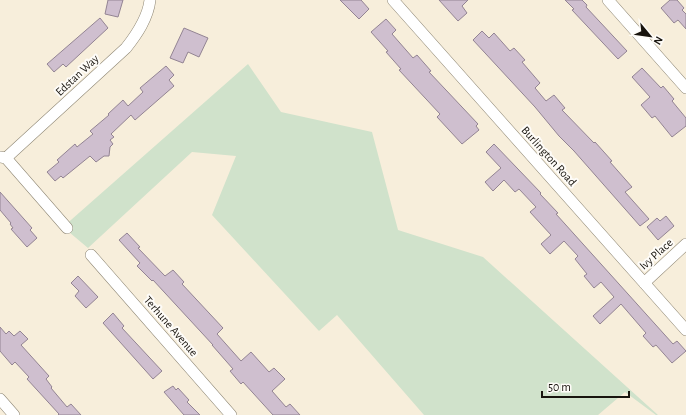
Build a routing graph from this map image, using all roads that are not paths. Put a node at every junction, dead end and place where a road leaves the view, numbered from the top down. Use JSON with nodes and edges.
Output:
{"nodes":[{"id":1,"x":150,"y":0,"type":"edge"},
{"id":2,"x":393,"y":0,"type":"edge"},
{"id":3,"x":608,"y":0,"type":"edge"},
{"id":4,"x":684,"y":81,"type":"edge"},
{"id":5,"x":3,"y":158,"type":"edge"},
{"id":6,"x":67,"y":228,"type":"dead end"},
{"id":7,"x":686,"y":244,"type":"edge"},
{"id":8,"x":91,"y":255,"type":"dead end"},
{"id":9,"x":644,"y":283,"type":"junction"},
{"id":10,"x":686,"y":330,"type":"edge"},
{"id":11,"x":0,"y":399,"type":"edge"},
{"id":12,"x":14,"y":415,"type":"edge"},
{"id":13,"x":231,"y":415,"type":"edge"}],
"edges":[{"from":1,"to":5,"type":"street","name":"Edstan Way"},
{"from":2,"to":9,"type":"street","name":"Burlington Road"},
{"from":3,"to":4,"type":"street"},
{"from":5,"to":6,"type":"street"},
{"from":7,"to":9,"type":"street","name":"Ivy Place"},
{"from":8,"to":13,"type":"street","name":"Terhune Avenue"},
{"from":9,"to":10,"type":"street","name":"Burlington Road"},
{"from":11,"to":12,"type":"street"}]}
